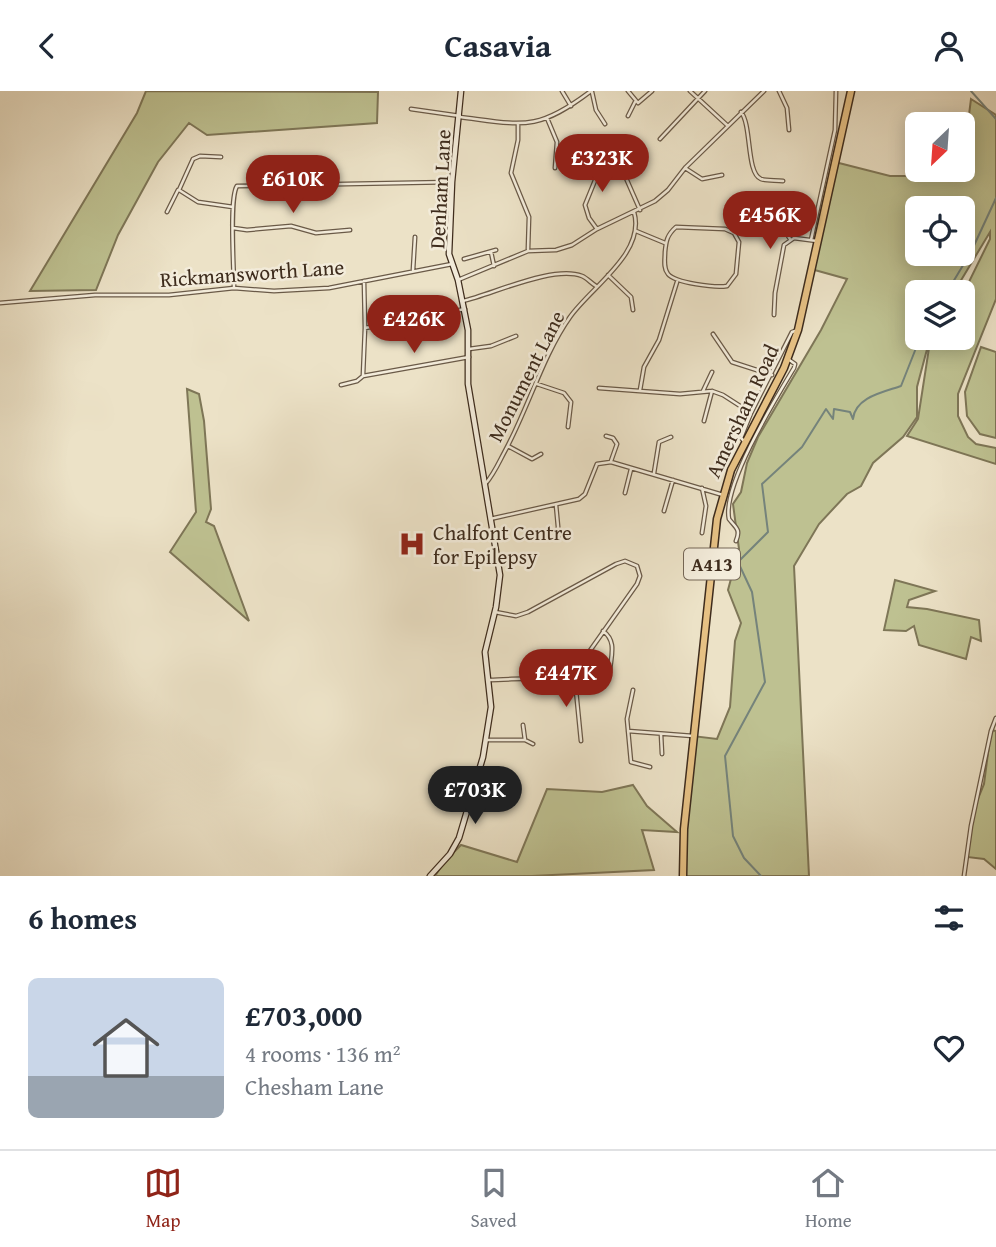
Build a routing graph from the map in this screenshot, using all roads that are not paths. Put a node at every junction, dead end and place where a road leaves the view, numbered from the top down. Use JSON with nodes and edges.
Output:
{"nodes":[{"id":1,"x":461,"y":91,"type":"edge"},
{"id":2,"x":562,"y":91,"type":"edge"},
{"id":3,"x":591,"y":91,"type":"edge"},
{"id":4,"x":628,"y":91,"type":"edge"},
{"id":5,"x":652,"y":91,"type":"edge"},
{"id":6,"x":690,"y":91,"type":"edge"},
{"id":7,"x":705,"y":91,"type":"edge"},
{"id":8,"x":764,"y":91,"type":"edge"},
{"id":9,"x":779,"y":91,"type":"edge"},
{"id":10,"x":836,"y":91,"type":"edge"},
{"id":11,"x":851,"y":91,"type":"edge"},
{"id":12,"x":698,"y":97,"type":"junction"},
{"id":13,"x":635,"y":102,"type":"junction"},
{"id":14,"x":570,"y":106,"type":"junction"},
{"id":15,"x":411,"y":110,"type":"dead end"},
{"id":16,"x":741,"y":112,"type":"junction"},
{"id":17,"x":460,"y":117,"type":"junction"},
{"id":18,"x":628,"y":117,"type":"dead end"},
{"id":19,"x":547,"y":118,"type":"junction"},
{"id":20,"x":517,"y":124,"type":"junction"},
{"id":21,"x":605,"y":124,"type":"dead end"},
{"id":22,"x":728,"y":126,"type":"junction"},
{"id":23,"x":789,"y":130,"type":"dead end"},
{"id":24,"x":660,"y":139,"type":"dead end"},
{"id":25,"x":221,"y":157,"type":"dead end"},
{"id":26,"x":555,"y":167,"type":"dead end"},
{"id":27,"x":685,"y":168,"type":"junction"},
{"id":28,"x":722,"y":175,"type":"dead end"},
{"id":29,"x":783,"y":181,"type":"dead end"},
{"id":30,"x":452,"y":182,"type":"junction"},
{"id":31,"x":179,"y":190,"type":"junction"},
{"id":32,"x":233,"y":207,"type":"junction"},
{"id":33,"x":640,"y":210,"type":"junction"},
{"id":34,"x":167,"y":212,"type":"dead end"},
{"id":35,"x":634,"y":212,"type":"junction"},
{"id":36,"x":233,"y":228,"type":"junction"},
{"id":37,"x":783,"y":228,"type":"dead end"},
{"id":38,"x":597,"y":229,"type":"junction"},
{"id":39,"x":350,"y":230,"type":"dead end"},
{"id":40,"x":636,"y":230,"type":"junction"},
{"id":41,"x":415,"y":237,"type":"dead end"},
{"id":42,"x":790,"y":239,"type":"junction"},
{"id":43,"x":814,"y":240,"type":"junction"},
{"id":44,"x":666,"y":243,"type":"junction"},
{"id":45,"x":528,"y":251,"type":"junction"},
{"id":46,"x":464,"y":259,"type":"dead end"},
{"id":47,"x":453,"y":263,"type":"junction"},
{"id":48,"x":494,"y":266,"type":"junction"},
{"id":49,"x":413,"y":270,"type":"junction"},
{"id":50,"x":608,"y":275,"type":"junction"},
{"id":51,"x":458,"y":280,"type":"junction"},
{"id":52,"x":677,"y":280,"type":"junction"},
{"id":53,"x":364,"y":281,"type":"junction"},
{"id":54,"x":597,"y":287,"type":"junction"},
{"id":55,"x":234,"y":288,"type":"junction"},
{"id":56,"x":463,"y":301,"type":"junction"},
{"id":57,"x":0,"y":303,"type":"edge"},
{"id":58,"x":465,"y":309,"type":"junction"},
{"id":59,"x":633,"y":310,"type":"dead end"},
{"id":60,"x":774,"y":315,"type":"dead end"},
{"id":61,"x":365,"y":328,"type":"junction"},
{"id":62,"x":798,"y":330,"type":"junction"},
{"id":63,"x":713,"y":334,"type":"dead end"},
{"id":64,"x":516,"y":335,"type":"dead end"},
{"id":65,"x":469,"y":349,"type":"junction"},
{"id":66,"x":469,"y":357,"type":"junction"},
{"id":67,"x":787,"y":358,"type":"junction"},
{"id":68,"x":712,"y":372,"type":"dead end"},
{"id":69,"x":363,"y":376,"type":"junction"},
{"id":70,"x":772,"y":376,"type":"junction"},
{"id":71,"x":537,"y":384,"type":"junction"},
{"id":72,"x":341,"y":385,"type":"dead end"},
{"id":73,"x":599,"y":388,"type":"dead end"},
{"id":74,"x":640,"y":390,"type":"junction"},
{"id":75,"x":703,"y":391,"type":"junction"},
{"id":76,"x":712,"y":391,"type":"junction"},
{"id":77,"x":751,"y":413,"type":"junction"},
{"id":78,"x":704,"y":421,"type":"dead end"},
{"id":79,"x":568,"y":427,"type":"dead end"},
{"id":80,"x":606,"y":436,"type":"dead end"},
{"id":81,"x":671,"y":437,"type":"dead end"},
{"id":82,"x":744,"y":441,"type":"junction"},
{"id":83,"x":508,"y":446,"type":"junction"},
{"id":84,"x":541,"y":454,"type":"dead end"},
{"id":85,"x":611,"y":462,"type":"junction"},
{"id":86,"x":632,"y":468,"type":"junction"},
{"id":87,"x":654,"y":473,"type":"junction"},
{"id":88,"x":673,"y":479,"type":"junction"},
{"id":89,"x":484,"y":485,"type":"junction"},
{"id":90,"x":702,"y":488,"type":"junction"},
{"id":91,"x":625,"y":493,"type":"dead end"},
{"id":92,"x":723,"y":495,"type":"junction"},
{"id":93,"x":556,"y":505,"type":"junction"},
{"id":94,"x":664,"y":511,"type":"dead end"},
{"id":95,"x":489,"y":519,"type":"junction"},
{"id":96,"x":702,"y":533,"type":"dead end"},
{"id":97,"x":559,"y":537,"type":"dead end"},
{"id":98,"x":736,"y":541,"type":"dead end"},
{"id":99,"x":495,"y":612,"type":"junction"},
{"id":100,"x":603,"y":631,"type":"junction"},
{"id":101,"x":610,"y":670,"type":"dead end"},
{"id":102,"x":571,"y":672,"type":"junction"},
{"id":103,"x":490,"y":680,"type":"junction"},
{"id":104,"x":633,"y":690,"type":"dead end"},
{"id":105,"x":996,"y":718,"type":"edge"},
{"id":106,"x":523,"y":725,"type":"dead end"},
{"id":107,"x":628,"y":731,"type":"junction"},
{"id":108,"x":661,"y":734,"type":"junction"},
{"id":109,"x":693,"y":736,"type":"junction"},
{"id":110,"x":487,"y":740,"type":"junction"},
{"id":111,"x":524,"y":740,"type":"junction"},
{"id":112,"x":581,"y":741,"type":"dead end"},
{"id":113,"x":533,"y":744,"type":"dead end"},
{"id":114,"x":662,"y":754,"type":"dead end"},
{"id":115,"x":650,"y":767,"type":"dead end"},
{"id":116,"x":430,"y":876,"type":"edge"},
{"id":117,"x":683,"y":876,"type":"edge"},
{"id":118,"x":964,"y":876,"type":"edge"}],
"edges":[{"from":1,"to":17,"type":"street","name":"Denham Lane"},
{"from":2,"to":14,"type":"street"},
{"from":3,"to":14,"type":"street"},
{"from":3,"to":21,"type":"street"},
{"from":4,"to":13,"type":"street"},
{"from":5,"to":13,"type":"street"},
{"from":6,"to":12,"type":"street"},
{"from":7,"to":12,"type":"street"},
{"from":8,"to":16,"type":"street"},
{"from":9,"to":23,"type":"street"},
{"from":10,"to":43,"type":"street"},
{"from":11,"to":43,"type":"highway","name":"Amersham Road","number":"A413"},
{"from":12,"to":22,"type":"street"},
{"from":12,"to":24,"type":"street"},
{"from":13,"to":18,"type":"street"},
{"from":14,"to":19,"type":"street"},
{"from":15,"to":17,"type":"street","name":"Denham Lane"},
{"from":16,"to":22,"type":"street"},
{"from":16,"to":29,"type":"street"},
{"from":17,"to":20,"type":"street"},
{"from":17,"to":30,"type":"street","name":"Denham Lane"},
{"from":19,"to":20,"type":"street"},
{"from":19,"to":26,"type":"street"},
{"from":20,"to":45,"type":"street"},
{"from":22,"to":27,"type":"street"},
{"from":25,"to":31,"type":"street"},
{"from":27,"to":28,"type":"street"},
{"from":27,"to":33,"type":"street"},
{"from":30,"to":32,"type":"street"},
{"from":30,"to":47,"type":"street","name":"Denham Lane"},
{"from":31,"to":32,"type":"street"},
{"from":31,"to":34,"type":"street"},
{"from":32,"to":36,"type":"street"},
{"from":33,"to":35,"type":"street"},
{"from":33,"to":38,"type":"street"},
{"from":35,"to":38,"type":"street"},
{"from":35,"to":40,"type":"street"},
{"from":36,"to":39,"type":"street"},
{"from":36,"to":55,"type":"street"},
{"from":37,"to":42,"type":"street"},
{"from":38,"to":45,"type":"street"},
{"from":40,"to":44,"type":"street"},
{"from":40,"to":50,"type":"street","name":"Monument Lane"},
{"from":41,"to":49,"type":"street"},
{"from":42,"to":43,"type":"street"},
{"from":42,"to":60,"type":"street"},
{"from":43,"to":62,"type":"highway","name":"Amersham Road","number":"A413"},
{"from":44,"to":52,"type":"street"},
{"from":44,"to":52,"type":"street"},
{"from":45,"to":48,"type":"street"},
{"from":46,"to":48,"type":"street"},
{"from":47,"to":49,"type":"street","name":"Rickmansworth Lane"},
{"from":47,"to":51,"type":"street"},
{"from":48,"to":51,"type":"street"},
{"from":49,"to":53,"type":"street","name":"Rickmansworth Lane"},
{"from":50,"to":54,"type":"street","name":"Monument Lane"},
{"from":50,"to":59,"type":"street"},
{"from":51,"to":56,"type":"street"},
{"from":52,"to":74,"type":"street"},
{"from":53,"to":55,"type":"street","name":"Rickmansworth Lane"},
{"from":53,"to":61,"type":"street"},
{"from":54,"to":56,"type":"street"},
{"from":54,"to":71,"type":"street","name":"Monument Lane"},
{"from":55,"to":57,"type":"street","name":"Rickmansworth Lane"},
{"from":56,"to":58,"type":"street"},
{"from":58,"to":61,"type":"street"},
{"from":58,"to":65,"type":"street"},
{"from":61,"to":69,"type":"street"},
{"from":62,"to":67,"type":"highway","name":"Amersham Road","number":"A413"},
{"from":62,"to":70,"type":"street"},
{"from":63,"to":70,"type":"street"},
{"from":64,"to":65,"type":"street"},
{"from":65,"to":66,"type":"street"},
{"from":66,"to":69,"type":"street"},
{"from":66,"to":89,"type":"street"},
{"from":67,"to":82,"type":"highway","name":"Amersham Road","number":"A413"},
{"from":67,"to":98,"type":"street"},
{"from":68,"to":75,"type":"street"},
{"from":69,"to":72,"type":"street"},
{"from":70,"to":77,"type":"street"},
{"from":71,"to":79,"type":"street"},
{"from":71,"to":83,"type":"street","name":"Monument Lane"},
{"from":73,"to":74,"type":"street"},
{"from":74,"to":75,"type":"street"},
{"from":75,"to":76,"type":"street"},
{"from":76,"to":77,"type":"street"},
{"from":76,"to":78,"type":"street"},
{"from":77,"to":82,"type":"street"},
{"from":80,"to":85,"type":"street"},
{"from":81,"to":87,"type":"street"},
{"from":82,"to":92,"type":"highway","name":"Amersham Road","number":"A413"},
{"from":83,"to":84,"type":"street"},
{"from":83,"to":89,"type":"street","name":"Monument Lane"},
{"from":85,"to":86,"type":"street"},
{"from":85,"to":93,"type":"street"},
{"from":86,"to":87,"type":"street"},
{"from":86,"to":91,"type":"street"},
{"from":87,"to":88,"type":"street"},
{"from":88,"to":90,"type":"street"},
{"from":88,"to":94,"type":"street"},
{"from":89,"to":95,"type":"street"},
{"from":90,"to":92,"type":"street"},
{"from":90,"to":96,"type":"street"},
{"from":92,"to":109,"type":"highway","name":"Amersham Road","number":"A413"},
{"from":93,"to":95,"type":"street"},
{"from":93,"to":97,"type":"street"},
{"from":95,"to":99,"type":"street"},
{"from":99,"to":100,"type":"street"},
{"from":99,"to":103,"type":"street"},
{"from":100,"to":101,"type":"street"},
{"from":100,"to":102,"type":"street"},
{"from":102,"to":103,"type":"street"},
{"from":102,"to":112,"type":"street"},
{"from":103,"to":110,"type":"street"},
{"from":104,"to":107,"type":"street"},
{"from":105,"to":118,"type":"street"},
{"from":106,"to":111,"type":"street"},
{"from":107,"to":108,"type":"street"},
{"from":107,"to":115,"type":"street"},
{"from":108,"to":109,"type":"street"},
{"from":108,"to":114,"type":"street"},
{"from":109,"to":117,"type":"highway","name":"Amersham Road","number":"A413"},
{"from":110,"to":111,"type":"street"},
{"from":110,"to":116,"type":"street"},
{"from":111,"to":113,"type":"street"}]}
